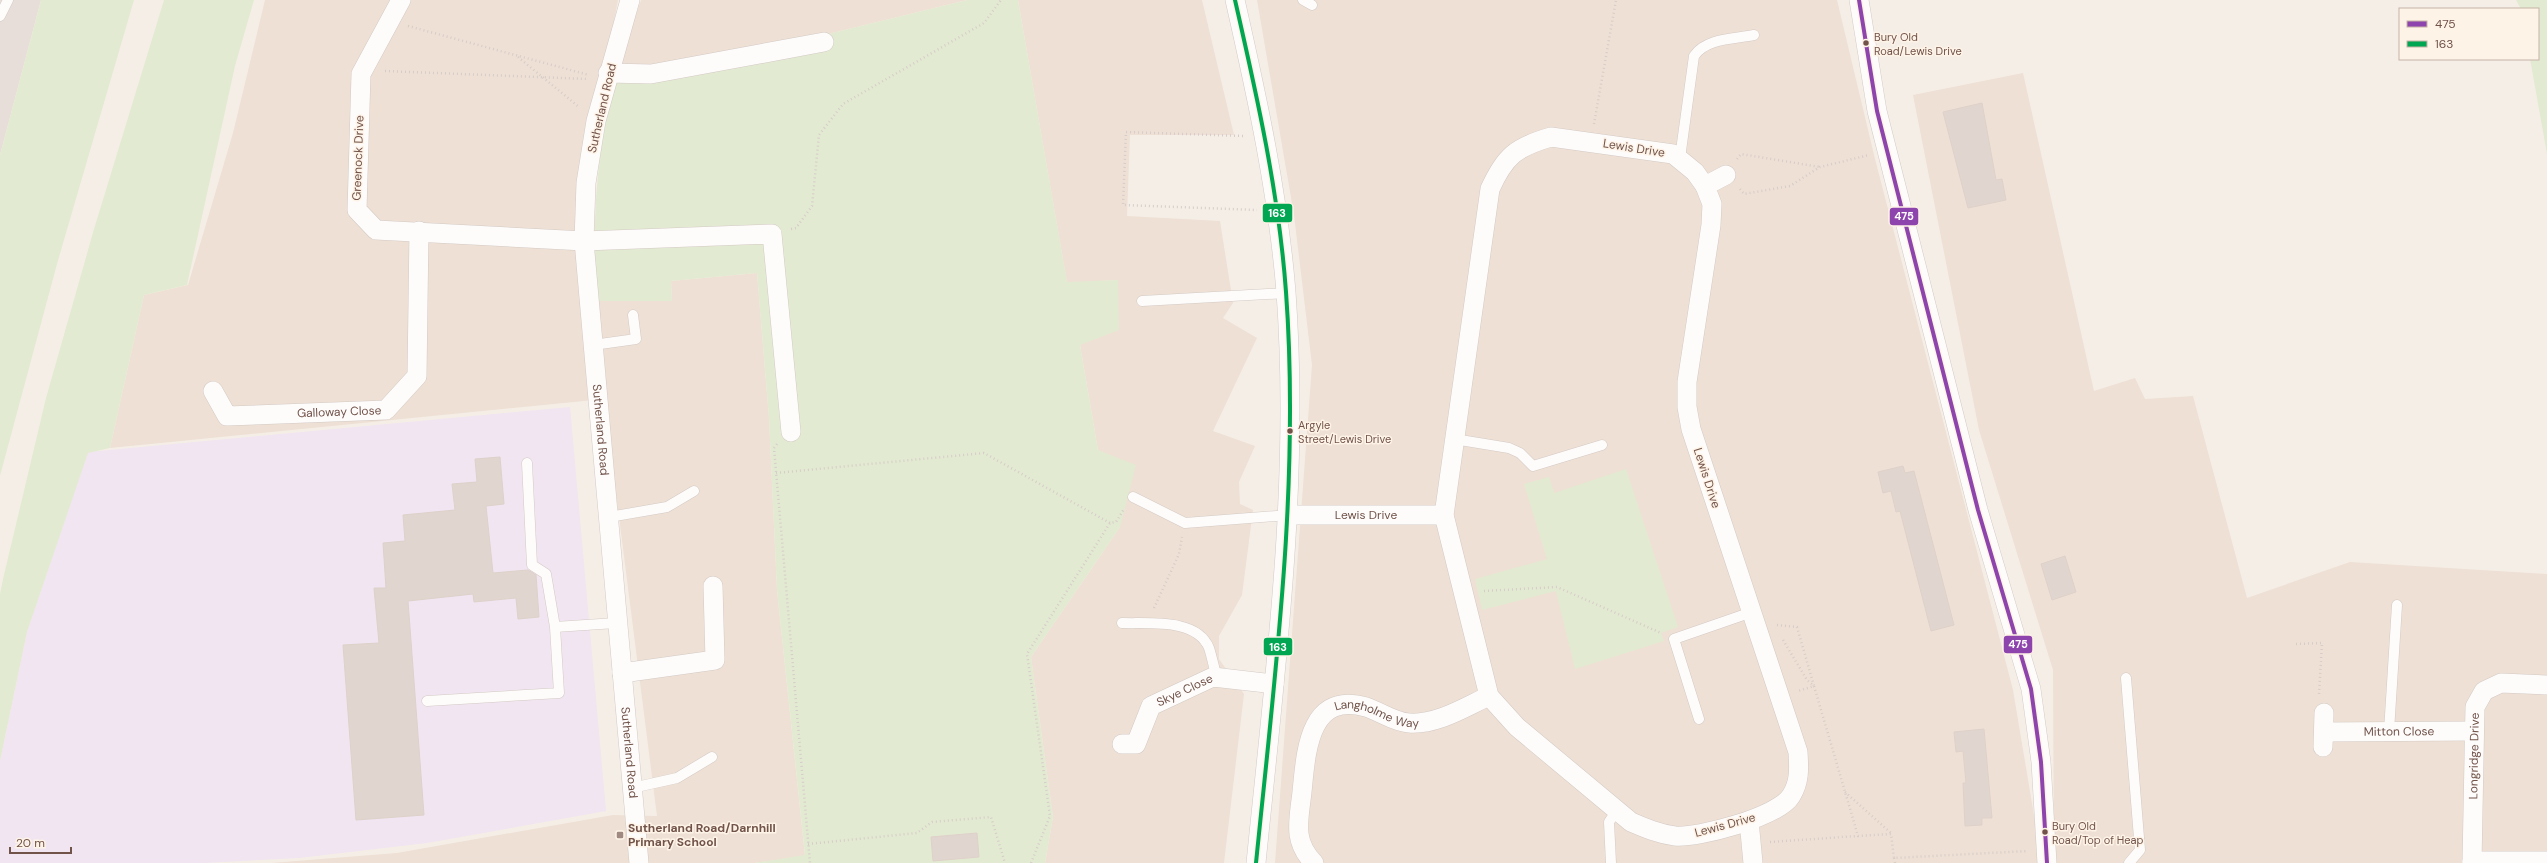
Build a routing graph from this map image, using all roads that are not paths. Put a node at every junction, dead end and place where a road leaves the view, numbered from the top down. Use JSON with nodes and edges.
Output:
{"nodes":[{"id":1,"x":8,"y":0,"type":"edge"},
{"id":2,"x":402,"y":0,"type":"edge"},
{"id":3,"x":630,"y":0,"type":"edge"},
{"id":4,"x":1235,"y":0,"type":"edge"},
{"id":5,"x":1859,"y":0,"type":"edge"},
{"id":6,"x":0,"y":16,"type":"edge"},
{"id":7,"x":1754,"y":35,"type":"dead end"},
{"id":8,"x":824,"y":42,"type":"dead end"},
{"id":9,"x":608,"y":76,"type":"junction"},
{"id":10,"x":1680,"y":158,"type":"junction"},
{"id":11,"x":1726,"y":175,"type":"road end"},
{"id":12,"x":1705,"y":186,"type":"junction"},
{"id":13,"x":419,"y":231,"type":"junction"},
{"id":14,"x":584,"y":242,"type":"junction"},
{"id":15,"x":1286,"y":293,"type":"junction"},
{"id":16,"x":1142,"y":301,"type":"dead end"},
{"id":17,"x":633,"y":315,"type":"dead end"},
{"id":18,"x":593,"y":345,"type":"junction"},
{"id":19,"x":213,"y":391,"type":"dead end"},
{"id":20,"x":791,"y":432,"type":"road end"},
{"id":21,"x":1454,"y":439,"type":"junction"},
{"id":22,"x":1602,"y":445,"type":"dead end"},
{"id":23,"x":527,"y":463,"type":"dead end"},
{"id":24,"x":694,"y":491,"type":"dead end"},
{"id":25,"x":1132,"y":497,"type":"road end"},
{"id":26,"x":1289,"y":515,"type":"junction"},
{"id":27,"x":1444,"y":515,"type":"junction"},
{"id":28,"x":609,"y":517,"type":"junction"},
{"id":29,"x":713,"y":586,"type":"dead end"},
{"id":30,"x":2397,"y":605,"type":"dead end"},
{"id":31,"x":1752,"y":612,"type":"junction"},
{"id":32,"x":616,"y":623,"type":"junction"},
{"id":33,"x":1122,"y":623,"type":"dead end"},
{"id":34,"x":555,"y":628,"type":"junction"},
{"id":35,"x":622,"y":673,"type":"junction"},
{"id":36,"x":1217,"y":678,"type":"junction"},
{"id":37,"x":2126,"y":678,"type":"dead end"},
{"id":38,"x":1274,"y":684,"type":"junction"},
{"id":39,"x":2547,"y":685,"type":"edge"},
{"id":40,"x":1489,"y":696,"type":"junction"},
{"id":41,"x":427,"y":701,"type":"dead end"},
{"id":42,"x":2324,"y":713,"type":"road end"},
{"id":43,"x":1699,"y":719,"type":"dead end"},
{"id":44,"x":2389,"y":730,"type":"junction"},
{"id":45,"x":2474,"y":731,"type":"junction"},
{"id":46,"x":1122,"y":744,"type":"dead end"},
{"id":47,"x":712,"y":757,"type":"dead end"},
{"id":48,"x":632,"y":788,"type":"junction"},
{"id":49,"x":1617,"y":810,"type":"junction"},
{"id":50,"x":1749,"y":821,"type":"junction"},
{"id":51,"x":2047,"y":856,"type":"edge"},
{"id":52,"x":2547,"y":861,"type":"edge"},
{"id":53,"x":2472,"y":862,"type":"edge"},
{"id":54,"x":639,"y":863,"type":"edge"},
{"id":55,"x":1256,"y":863,"type":"edge"},
{"id":56,"x":1314,"y":863,"type":"edge"},
{"id":57,"x":1611,"y":863,"type":"edge"},
{"id":58,"x":1753,"y":863,"type":"edge"},
{"id":59,"x":2129,"y":863,"type":"edge"}],
"edges":[{"from":1,"to":6,"type":"lane"},
{"from":2,"to":13,"type":"street","name":"Greenock Drive"},
{"from":3,"to":9,"type":"street","name":"Sutherland Road"},
{"from":4,"to":15,"type":"street"},
{"from":5,"to":51,"type":"street"},
{"from":7,"to":10,"type":"lane"},
{"from":8,"to":9,"type":"street"},
{"from":9,"to":14,"type":"street","name":"Sutherland Road"},
{"from":10,"to":12,"type":"street","name":"Lewis Drive"},
{"from":10,"to":21,"type":"street","name":"Lewis Drive"},
{"from":11,"to":12,"type":"street"},
{"from":12,"to":31,"type":"street","name":"Lewis Drive"},
{"from":13,"to":14,"type":"street","name":"Greenock Drive"},
{"from":13,"to":19,"type":"street","name":"Galloway Close"},
{"from":14,"to":18,"type":"street","name":"Sutherland Road"},
{"from":14,"to":20,"type":"street","name":"Greenock Drive"},
{"from":15,"to":16,"type":"lane"},
{"from":15,"to":26,"type":"street"},
{"from":17,"to":18,"type":"lane"},
{"from":18,"to":28,"type":"street","name":"Sutherland Road"},
{"from":21,"to":22,"type":"lane"},
{"from":21,"to":27,"type":"street","name":"Lewis Drive"},
{"from":23,"to":34,"type":"lane"},
{"from":24,"to":28,"type":"lane"},
{"from":25,"to":26,"type":"lane"},
{"from":26,"to":27,"type":"street","name":"Lewis Drive"},
{"from":26,"to":38,"type":"street"},
{"from":27,"to":40,"type":"street","name":"Lewis Drive"},
{"from":28,"to":32,"type":"street","name":"Sutherland Road"},
{"from":29,"to":35,"type":"street"},
{"from":30,"to":44,"type":"lane"},
{"from":31,"to":43,"type":"lane"},
{"from":31,"to":50,"type":"street","name":"Lewis Drive"},
{"from":32,"to":34,"type":"lane"},
{"from":32,"to":35,"type":"street","name":"Sutherland Road"},
{"from":33,"to":36,"type":"lane"},
{"from":34,"to":41,"type":"lane"},
{"from":35,"to":48,"type":"street","name":"Sutherland Road"},
{"from":36,"to":38,"type":"street","name":"Skye Close"},
{"from":36,"to":46,"type":"street","name":"Skye Close"},
{"from":37,"to":59,"type":"lane"},
{"from":38,"to":55,"type":"street"},
{"from":39,"to":45,"type":"street","name":"Longridge Drive"},
{"from":40,"to":49,"type":"street","name":"Lewis Drive"},
{"from":40,"to":56,"type":"street","name":"Langholme Way"},
{"from":42,"to":44,"type":"street","name":"Mitton Close"},
{"from":44,"to":45,"type":"street","name":"Mitton Close"},
{"from":45,"to":53,"type":"street","name":"Longridge Drive"},
{"from":47,"to":48,"type":"lane"},
{"from":48,"to":54,"type":"street","name":"Sutherland Road"},
{"from":49,"to":50,"type":"street","name":"Lewis Drive"},
{"from":49,"to":57,"type":"lane"},
{"from":50,"to":58,"type":"street"},
{"from":52,"to":53,"type":"street"}]}
